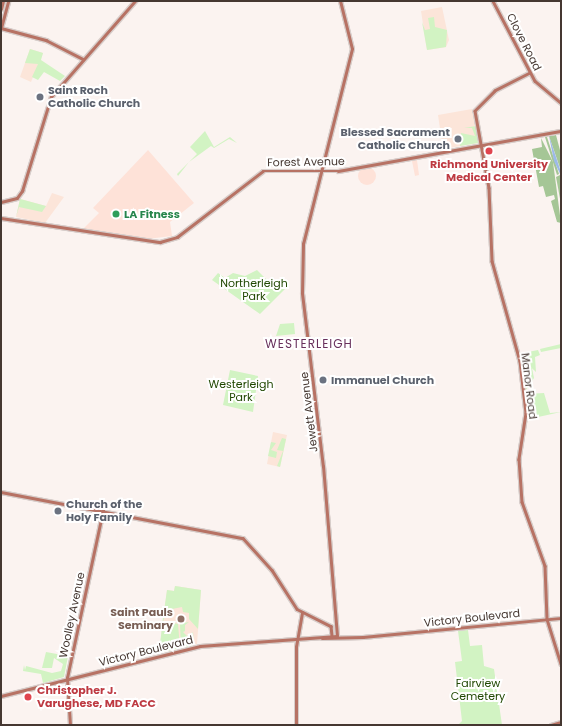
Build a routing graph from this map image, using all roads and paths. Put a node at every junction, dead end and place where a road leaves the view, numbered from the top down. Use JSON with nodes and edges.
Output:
{"nodes":[{"id":1,"x":3,"y":1,"type":"edge"},
{"id":2,"x":8,"y":1,"type":"edge"},
{"id":3,"x":135,"y":1,"type":"edge"},
{"id":4,"x":340,"y":1,"type":"edge"},
{"id":5,"x":493,"y":1,"type":"edge"},
{"id":6,"x":1,"y":9,"type":"edge"},
{"id":7,"x":1,"y":28,"type":"edge"},
{"id":8,"x":83,"y":59,"type":"junction"},
{"id":9,"x":530,"y":73,"type":"junction"},
{"id":10,"x":561,"y":103,"type":"edge"},
{"id":11,"x":561,"y":131,"type":"edge"},
{"id":12,"x":481,"y":145,"type":"junction"},
{"id":13,"x":322,"y":171,"type":"junction"},
{"id":14,"x":1,"y":202,"type":"edge"},
{"id":15,"x":1,"y":218,"type":"edge"},
{"id":16,"x":1,"y":492,"type":"edge"},
{"id":17,"x":103,"y":510,"type":"junction"},
{"id":18,"x":302,"y":613,"type":"junction"},
{"id":19,"x":561,"y":618,"type":"edge"},
{"id":20,"x":547,"y":619,"type":"junction"},
{"id":21,"x":332,"y":635,"type":"junction"},
{"id":22,"x":337,"y":636,"type":"junction"},
{"id":23,"x":322,"y":638,"type":"junction"},
{"id":24,"x":296,"y":641,"type":"junction"},
{"id":25,"x":561,"y":664,"type":"edge"},
{"id":26,"x":67,"y":678,"type":"junction"},
{"id":27,"x":1,"y":696,"type":"edge"},
{"id":28,"x":561,"y":722,"type":"edge"},
{"id":29,"x":70,"y":725,"type":"edge"},
{"id":30,"x":296,"y":725,"type":"edge"},
{"id":31,"x":551,"y":725,"type":"edge"}],
"edges":[{"from":1,"to":6,"type":"street"},
{"from":2,"to":7,"type":"street"},
{"from":3,"to":8,"type":"street"},
{"from":4,"to":13,"type":"street","name":"Jewett Avenue"},
{"from":5,"to":9,"type":"street","name":"Clove Road"},
{"from":7,"to":8,"type":"street"},
{"from":8,"to":14,"type":"street"},
{"from":9,"to":10,"type":"street","name":"Clove Road"},
{"from":9,"to":12,"type":"street","name":"Manor Road"},
{"from":11,"to":12,"type":"street","name":"Forest Avenue"},
{"from":12,"to":13,"type":"street","name":"Forest Avenue"},
{"from":12,"to":20,"type":"street","name":"Manor Road"},
{"from":13,"to":15,"type":"street","name":"Forest Avenue"},
{"from":13,"to":22,"type":"street","name":"Jewett Avenue"},
{"from":16,"to":17,"type":"street"},
{"from":17,"to":18,"type":"street"},
{"from":17,"to":26,"type":"street","name":"Woolley Avenue"},
{"from":18,"to":21,"type":"street"},
{"from":18,"to":24,"type":"street"},
{"from":19,"to":20,"type":"street","name":"Victory Boulevard"},
{"from":20,"to":22,"type":"street","name":"Victory Boulevard"},
{"from":20,"to":25,"type":"street","name":"Manor Road"},
{"from":21,"to":22,"type":"street","name":"Victory Boulevard"},
{"from":21,"to":23,"type":"street","name":"Victory Boulevard"},
{"from":22,"to":23,"type":"street","name":"Victory Boulevard"},
{"from":23,"to":24,"type":"street","name":"Victory Boulevard"},
{"from":24,"to":26,"type":"street","name":"Victory Boulevard"},
{"from":24,"to":30,"type":"street"},
{"from":26,"to":27,"type":"street","name":"Victory Boulevard"},
{"from":26,"to":29,"type":"street","name":"Woolley Avenue"},
{"from":28,"to":31,"type":"street"}]}
